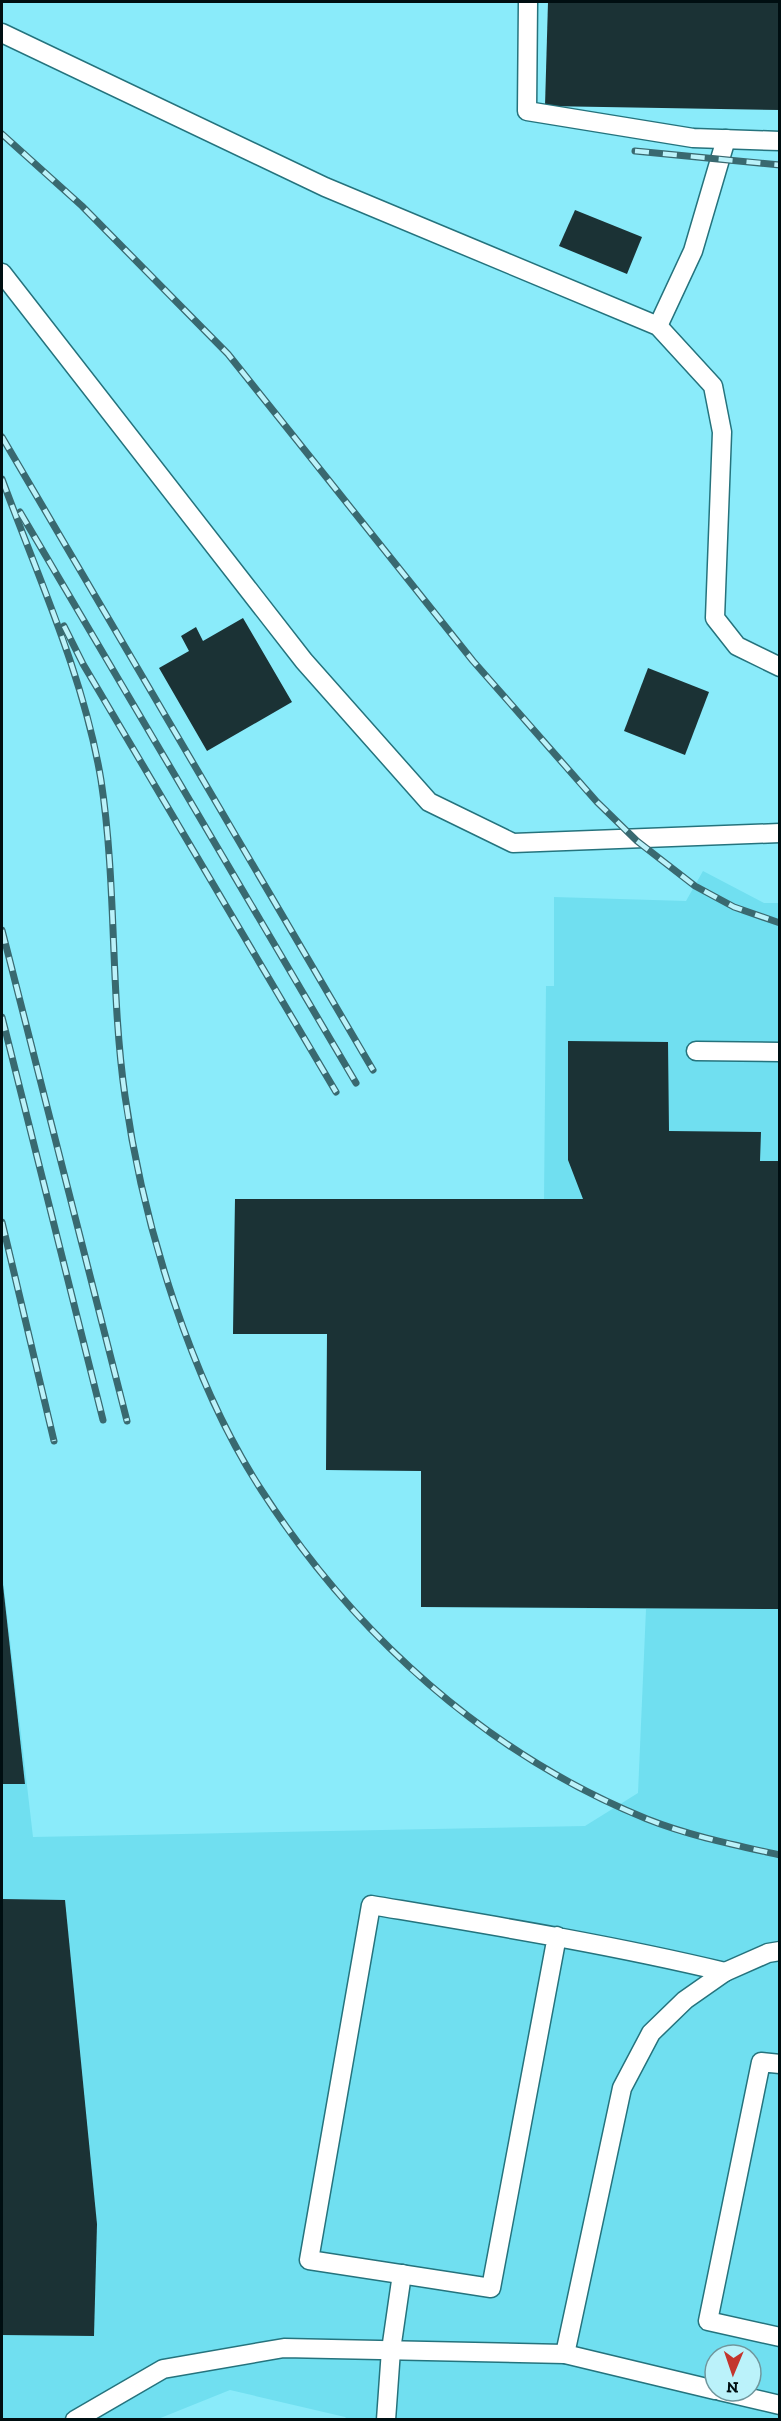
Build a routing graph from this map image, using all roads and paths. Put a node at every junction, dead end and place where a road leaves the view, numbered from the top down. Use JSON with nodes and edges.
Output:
{"nodes":[{"id":1,"x":528,"y":2,"type":"edge"},
{"id":2,"x":2,"y":33,"type":"edge"},
{"id":3,"x":726,"y":139,"type":"junction"},
{"id":4,"x":780,"y":141,"type":"edge"},
{"id":5,"x":2,"y":273,"type":"edge"},
{"id":6,"x":658,"y":326,"type":"junction"},
{"id":7,"x":780,"y":667,"type":"edge"},
{"id":8,"x":780,"y":833,"type":"edge"},
{"id":9,"x":696,"y":1051,"type":"dead end"},
{"id":10,"x":780,"y":1052,"type":"edge"},
{"id":11,"x":557,"y":1936,"type":"junction"},
{"id":12,"x":780,"y":1951,"type":"edge"},
{"id":13,"x":725,"y":1972,"type":"junction"},
{"id":14,"x":780,"y":2064,"type":"edge"},
{"id":15,"x":402,"y":2274,"type":"junction"},
{"id":16,"x":780,"y":2337,"type":"edge"},
{"id":17,"x":391,"y":2350,"type":"junction"},
{"id":18,"x":565,"y":2354,"type":"junction"},
{"id":19,"x":703,"y":2387,"type":"edge"},
{"id":20,"x":763,"y":2401,"type":"edge"},
{"id":21,"x":780,"y":2405,"type":"edge"},
{"id":22,"x":75,"y":2420,"type":"edge"},
{"id":23,"x":386,"y":2420,"type":"edge"}],
"edges":[{"from":1,"to":3,"type":"lane"},
{"from":2,"to":6,"type":"lane"},
{"from":3,"to":4,"type":"lane"},
{"from":3,"to":6,"type":"lane"},
{"from":5,"to":8,"type":"lane"},
{"from":6,"to":7,"type":"lane"},
{"from":9,"to":10,"type":"lane"},
{"from":11,"to":13,"type":"lane"},
{"from":11,"to":15,"type":"lane"},
{"from":11,"to":15,"type":"lane"},
{"from":12,"to":13,"type":"lane"},
{"from":13,"to":18,"type":"lane"},
{"from":14,"to":16,"type":"lane"},
{"from":15,"to":17,"type":"lane"},
{"from":17,"to":18,"type":"lane"},
{"from":17,"to":22,"type":"lane"},
{"from":17,"to":23,"type":"lane"},
{"from":18,"to":19,"type":"lane"},
{"from":20,"to":21,"type":"lane"}]}
